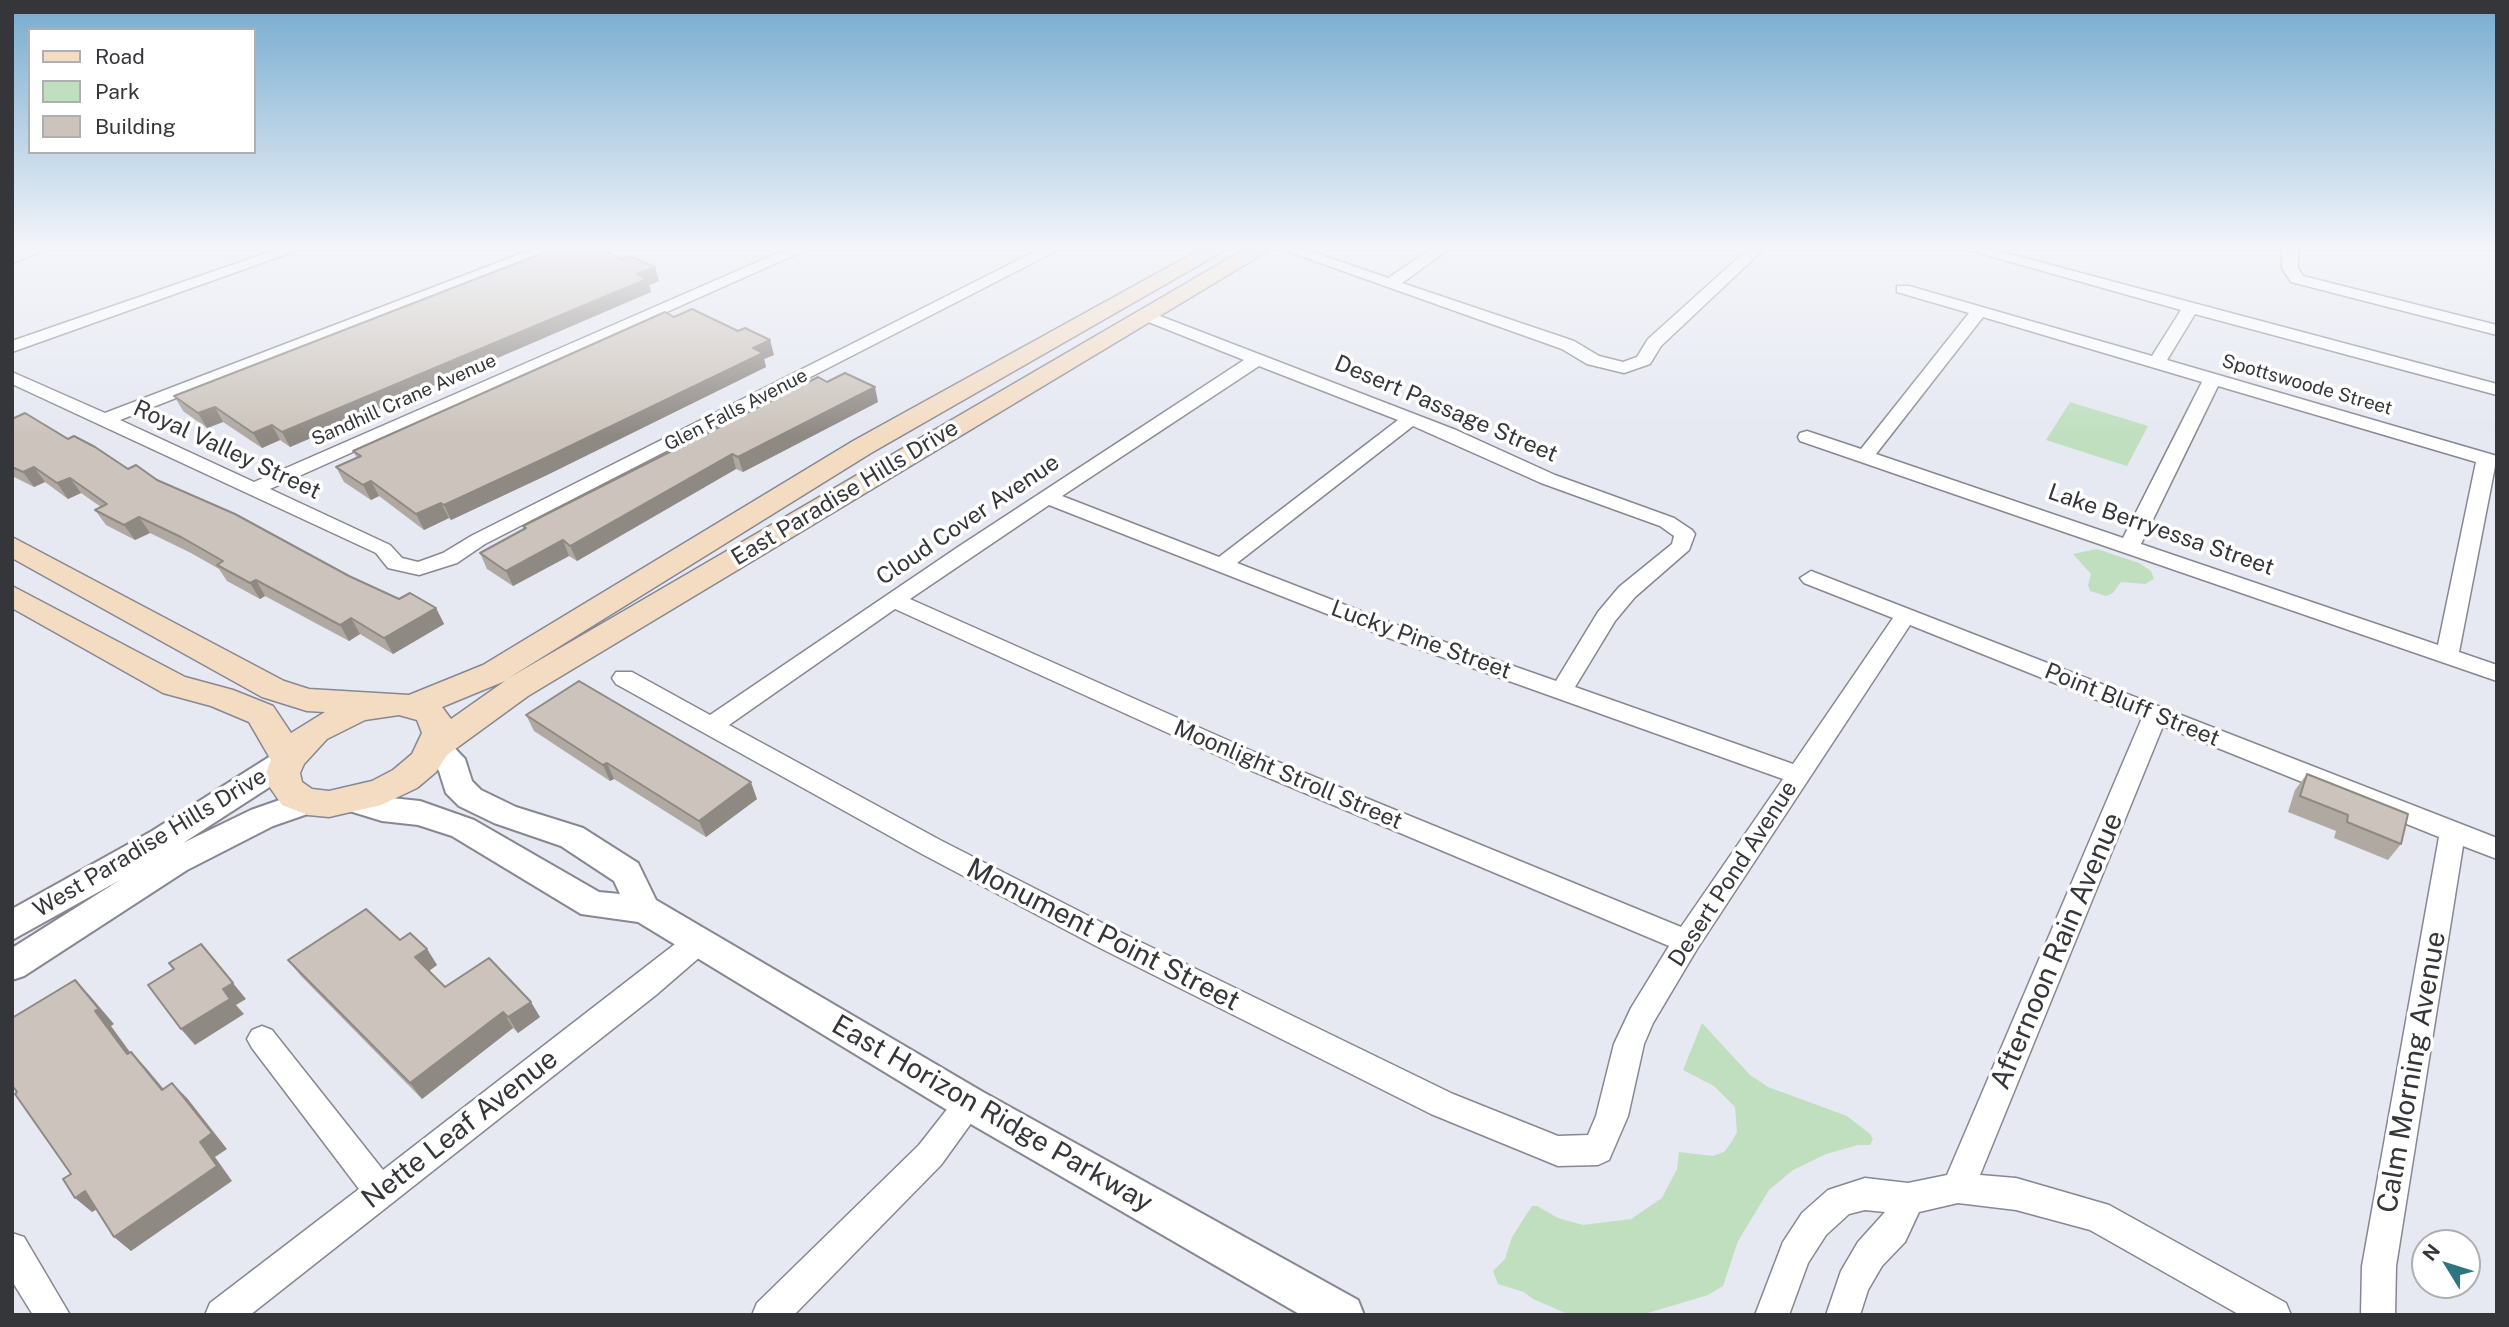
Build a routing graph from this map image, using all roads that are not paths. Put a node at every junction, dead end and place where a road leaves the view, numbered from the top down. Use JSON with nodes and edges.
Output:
{"nodes":[{"id":1,"x":115,"y":311,"type":"edge"},
{"id":2,"x":390,"y":311,"type":"edge"},
{"id":3,"x":662,"y":311,"type":"edge"},
{"id":4,"x":932,"y":311,"type":"edge"},
{"id":5,"x":1107,"y":311,"type":"edge"},
{"id":6,"x":1156,"y":311,"type":"edge"},
{"id":7,"x":1469,"y":311,"type":"edge"},
{"id":8,"x":1690,"y":311,"type":"edge"},
{"id":9,"x":1972,"y":311,"type":"edge"},
{"id":10,"x":2188,"y":311,"type":"edge"},
{"id":11,"x":2201,"y":311,"type":"edge"},
{"id":12,"x":2422,"y":311,"type":"edge"},
{"id":13,"x":1979,"y":313,"type":"junction"},
{"id":14,"x":1147,"y":316,"type":"junction"},
{"id":15,"x":2497,"y":330,"type":"edge"},
{"id":16,"x":12,"y":346,"type":"edge"},
{"id":17,"x":1257,"y":359,"type":"junction"},
{"id":18,"x":2156,"y":364,"type":"junction"},
{"id":19,"x":12,"y":377,"type":"edge"},
{"id":20,"x":2212,"y":380,"type":"junction"},
{"id":21,"x":2497,"y":390,"type":"edge"},
{"id":22,"x":1411,"y":419,"type":"junction"},
{"id":23,"x":105,"y":421,"type":"junction"},
{"id":24,"x":1807,"y":437,"type":"dead end"},
{"id":25,"x":1866,"y":455,"type":"junction"},
{"id":26,"x":2491,"y":460,"type":"edge"},
{"id":27,"x":254,"y":489,"type":"junction"},
{"id":28,"x":1046,"y":497,"type":"junction"},
{"id":29,"x":2130,"y":545,"type":"junction"},
{"id":30,"x":12,"y":546,"type":"edge"},
{"id":31,"x":1220,"y":566,"type":"junction"},
{"id":32,"x":419,"y":569,"type":"joint"},
{"id":33,"x":1811,"y":578,"type":"dead end"},
{"id":34,"x":12,"y":595,"type":"edge"},
{"id":35,"x":893,"y":600,"type":"junction"},
{"id":36,"x":1906,"y":615,"type":"junction"},
{"id":37,"x":2447,"y":656,"type":"junction"},
{"id":38,"x":2497,"y":673,"type":"edge"},
{"id":39,"x":624,"y":678,"type":"dead end"},
{"id":40,"x":1561,"y":691,"type":"junction"},
{"id":41,"x":380,"y":705,"type":"junction"},
{"id":42,"x":414,"y":706,"type":"junction"},
{"id":43,"x":2156,"y":714,"type":"junction"},
{"id":44,"x":710,"y":727,"type":"junction"},
{"id":45,"x":435,"y":747,"type":"junction"},
{"id":46,"x":288,"y":760,"type":"junction"},
{"id":47,"x":1799,"y":775,"type":"junction"},
{"id":48,"x":354,"y":801,"type":"junction"},
{"id":49,"x":308,"y":802,"type":"junction"},
{"id":50,"x":2453,"y":831,"type":"junction"},
{"id":51,"x":2497,"y":849,"type":"edge"},
{"id":52,"x":645,"y":909,"type":"junction"},
{"id":53,"x":12,"y":926,"type":"edge"},
{"id":54,"x":1687,"y":941,"type":"junction"},
{"id":55,"x":698,"y":942,"type":"junction"},
{"id":56,"x":12,"y":966,"type":"edge"},
{"id":57,"x":262,"y":1039,"type":"dead end"},
{"id":58,"x":970,"y":1104,"type":"junction"},
{"id":59,"x":1598,"y":1150,"type":"joint"},
{"id":60,"x":1958,"y":1188,"type":"junction"},
{"id":61,"x":379,"y":1190,"type":"junction"},
{"id":62,"x":1908,"y":1199,"type":"junction"},
{"id":63,"x":12,"y":1249,"type":"edge"},
{"id":64,"x":52,"y":1315,"type":"edge"},
{"id":65,"x":222,"y":1315,"type":"edge"},
{"id":66,"x":769,"y":1315,"type":"edge"},
{"id":67,"x":1343,"y":1315,"type":"edge"},
{"id":68,"x":1772,"y":1315,"type":"edge"},
{"id":69,"x":1843,"y":1315,"type":"edge"},
{"id":70,"x":2274,"y":1315,"type":"edge"},
{"id":71,"x":2378,"y":1315,"type":"edge"}],
"edges":[{"from":1,"to":16,"type":"street"},
{"from":2,"to":23,"type":"street"},
{"from":3,"to":27,"type":"street","name":"Sandhill Crane Avenue"},
{"from":4,"to":32,"type":"street","name":"Glen Falls Avenue"},
{"from":5,"to":42,"type":"main road","name":"East Paradise Hills Drive"},
{"from":6,"to":14,"type":"main road","name":"East Paradise Hills Drive"},
{"from":7,"to":8,"type":"street"},
{"from":9,"to":13,"type":"street","name":"Spottswoode Street"},
{"from":10,"to":18,"type":"street"},
{"from":11,"to":21,"type":"street"},
{"from":12,"to":15,"type":"street"},
{"from":13,"to":18,"type":"street","name":"Spottswoode Street"},
{"from":13,"to":25,"type":"street"},
{"from":14,"to":17,"type":"street","name":"Desert Passage Street"},
{"from":14,"to":45,"type":"main road","name":"East Paradise Hills Drive"},
{"from":17,"to":22,"type":"street","name":"Desert Passage Street"},
{"from":17,"to":28,"type":"street","name":"Cloud Cover Avenue"},
{"from":18,"to":20,"type":"street","name":"Spottswoode Street"},
{"from":19,"to":23,"type":"street","name":"Royal Valley Street"},
{"from":20,"to":26,"type":"street","name":"Spottswoode Street"},
{"from":20,"to":29,"type":"street"},
{"from":22,"to":31,"type":"street"},
{"from":22,"to":40,"type":"street","name":"Desert Passage Street"},
{"from":23,"to":27,"type":"street","name":"Royal Valley Street"},
{"from":24,"to":25,"type":"street","name":"Lake Berryessa Street"},
{"from":25,"to":29,"type":"street","name":"Lake Berryessa Street"},
{"from":26,"to":37,"type":"street"},
{"from":27,"to":32,"type":"street","name":"Royal Valley Street"},
{"from":28,"to":31,"type":"street","name":"Lucky Pine Street"},
{"from":28,"to":35,"type":"street","name":"Cloud Cover Avenue"},
{"from":29,"to":37,"type":"street","name":"Lake Berryessa Street"},
{"from":30,"to":41,"type":"main road"},
{"from":31,"to":40,"type":"street","name":"Lucky Pine Street"},
{"from":33,"to":36,"type":"street","name":"Point Bluff Street"},
{"from":34,"to":46,"type":"main road"},
{"from":35,"to":44,"type":"street","name":"Cloud Cover Avenue"},
{"from":35,"to":54,"type":"street","name":"Moonlight Stroll Street"},
{"from":36,"to":43,"type":"street","name":"Point Bluff Street"},
{"from":36,"to":47,"type":"street","name":"Desert Pond Avenue"},
{"from":37,"to":38,"type":"street","name":"Lake Berryessa Street"},
{"from":39,"to":44,"type":"street","name":"Monument Point Street"},
{"from":40,"to":47,"type":"street","name":"Lucky Pine Street"},
{"from":41,"to":42,"type":"main road"},
{"from":41,"to":46,"type":"main road"},
{"from":42,"to":45,"type":"main road"},
{"from":43,"to":50,"type":"street","name":"Point Bluff Street"},
{"from":43,"to":60,"type":"street","name":"Afternoon Rain Avenue"},
{"from":44,"to":59,"type":"street","name":"Monument Point Street"},
{"from":45,"to":48,"type":"main road","name":"East Paradise Hills Drive"},
{"from":45,"to":52,"type":"street"},
{"from":46,"to":49,"type":"main road"},
{"from":46,"to":53,"type":"street","name":"West Paradise Hills Drive"},
{"from":47,"to":54,"type":"street","name":"Desert Pond Avenue"},
{"from":48,"to":49,"type":"main road","name":"East Paradise Hills Drive"},
{"from":48,"to":52,"type":"street","name":"East Horizon Ridge Parkway"},
{"from":49,"to":56,"type":"street","name":"West Paradise Hills Drive"},
{"from":50,"to":51,"type":"street","name":"Point Bluff Street"},
{"from":50,"to":71,"type":"street","name":"Calm Morning Avenue"},
{"from":52,"to":55,"type":"street","name":"East Horizon Ridge Parkway"},
{"from":54,"to":59,"type":"street","name":"Desert Pond Avenue"},
{"from":55,"to":58,"type":"street","name":"East Horizon Ridge Parkway"},
{"from":55,"to":61,"type":"street","name":"Nette Leaf Avenue"},
{"from":57,"to":61,"type":"street"},
{"from":58,"to":66,"type":"street"},
{"from":58,"to":67,"type":"street","name":"East Horizon Ridge Parkway"},
{"from":60,"to":62,"type":"street"},
{"from":60,"to":70,"type":"street"},
{"from":61,"to":65,"type":"street","name":"Nette Leaf Avenue"},
{"from":62,"to":68,"type":"street"},
{"from":62,"to":69,"type":"street"},
{"from":63,"to":64,"type":"street"}]}
